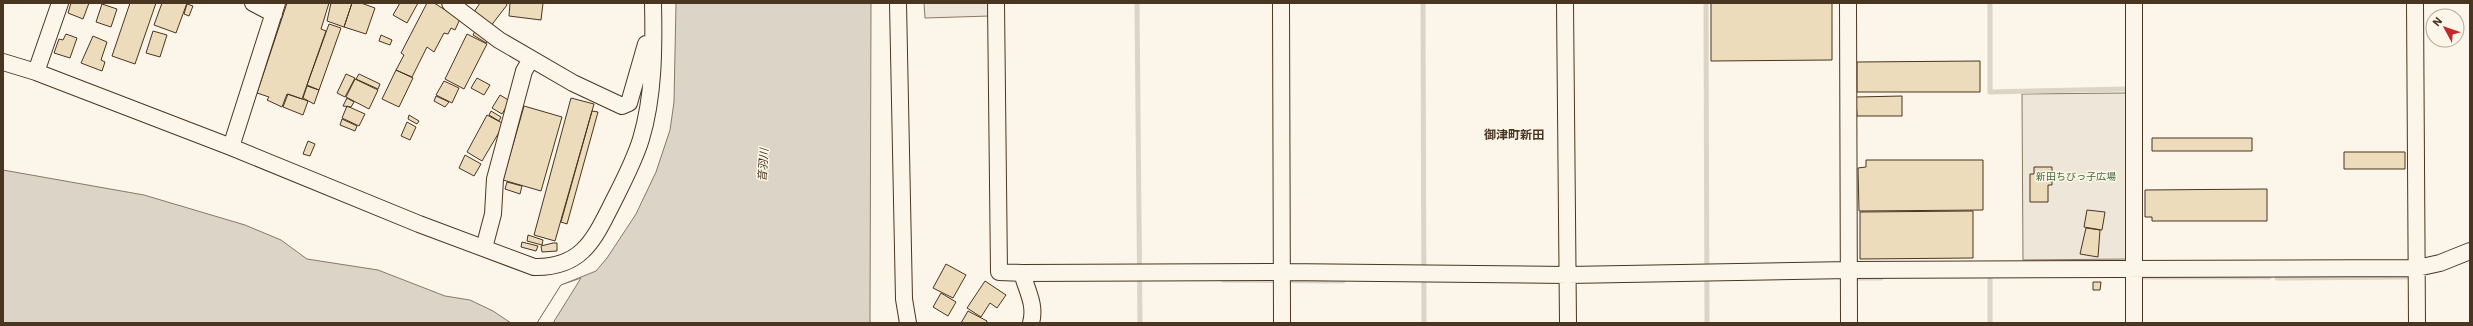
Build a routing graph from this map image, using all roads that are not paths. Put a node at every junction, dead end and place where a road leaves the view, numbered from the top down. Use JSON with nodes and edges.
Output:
{"nodes":[{"id":1,"x":60,"y":3,"type":"edge"},
{"id":2,"x":253,"y":3,"type":"edge"},
{"id":3,"x":450,"y":3,"type":"edge"},
{"id":4,"x":653,"y":3,"type":"edge"},
{"id":5,"x":898,"y":3,"type":"edge"},
{"id":6,"x":996,"y":3,"type":"edge"},
{"id":7,"x":1281,"y":3,"type":"edge"},
{"id":8,"x":1565,"y":3,"type":"edge"},
{"id":9,"x":1848,"y":3,"type":"edge"},
{"id":10,"x":2134,"y":3,"type":"edge"},
{"id":11,"x":2415,"y":3,"type":"edge"},
{"id":12,"x":276,"y":8,"type":"edge"},
{"id":13,"x":654,"y":39,"type":"junction"},
{"id":14,"x":531,"y":59,"type":"junction"},
{"id":15,"x":3,"y":62,"type":"edge"},
{"id":16,"x":36,"y":72,"type":"junction"},
{"id":17,"x":231,"y":146,"type":"junction"},
{"id":18,"x":484,"y":248,"type":"junction"},
{"id":19,"x":2470,"y":251,"type":"edge"},
{"id":20,"x":2417,"y":268,"type":"junction"},
{"id":21,"x":1850,"y":270,"type":"junction"},
{"id":22,"x":2134,"y":270,"type":"junction"},
{"id":23,"x":1283,"y":272,"type":"junction"},
{"id":24,"x":1022,"y":273,"type":"junction"},
{"id":25,"x":1568,"y":275,"type":"junction"},
{"id":26,"x":908,"y":323,"type":"edge"},
{"id":27,"x":1031,"y":323,"type":"edge"},
{"id":28,"x":1282,"y":323,"type":"edge"},
{"id":29,"x":1568,"y":323,"type":"edge"},
{"id":30,"x":1849,"y":323,"type":"edge"},
{"id":31,"x":2134,"y":323,"type":"edge"},
{"id":32,"x":2417,"y":323,"type":"edge"}],
"edges":[{"from":1,"to":16,"type":"street"},
{"from":2,"to":12,"type":"street"},
{"from":3,"to":14,"type":"street"},
{"from":4,"to":13,"type":"street"},
{"from":5,"to":26,"type":"street"},
{"from":6,"to":24,"type":"street"},
{"from":7,"to":23,"type":"street"},
{"from":8,"to":25,"type":"street"},
{"from":9,"to":21,"type":"street"},
{"from":10,"to":22,"type":"street"},
{"from":11,"to":20,"type":"street"},
{"from":12,"to":17,"type":"street"},
{"from":13,"to":14,"type":"street"},
{"from":13,"to":18,"type":"street"},
{"from":14,"to":18,"type":"street"},
{"from":15,"to":16,"type":"street"},
{"from":16,"to":17,"type":"street"},
{"from":17,"to":18,"type":"street"},
{"from":19,"to":20,"type":"street"},
{"from":20,"to":22,"type":"street"},
{"from":20,"to":32,"type":"street"},
{"from":21,"to":22,"type":"street"},
{"from":21,"to":25,"type":"street"},
{"from":21,"to":30,"type":"street"},
{"from":22,"to":31,"type":"street"},
{"from":23,"to":24,"type":"street"},
{"from":23,"to":25,"type":"street"},
{"from":23,"to":28,"type":"street"},
{"from":24,"to":27,"type":"street"},
{"from":25,"to":29,"type":"street"}]}
